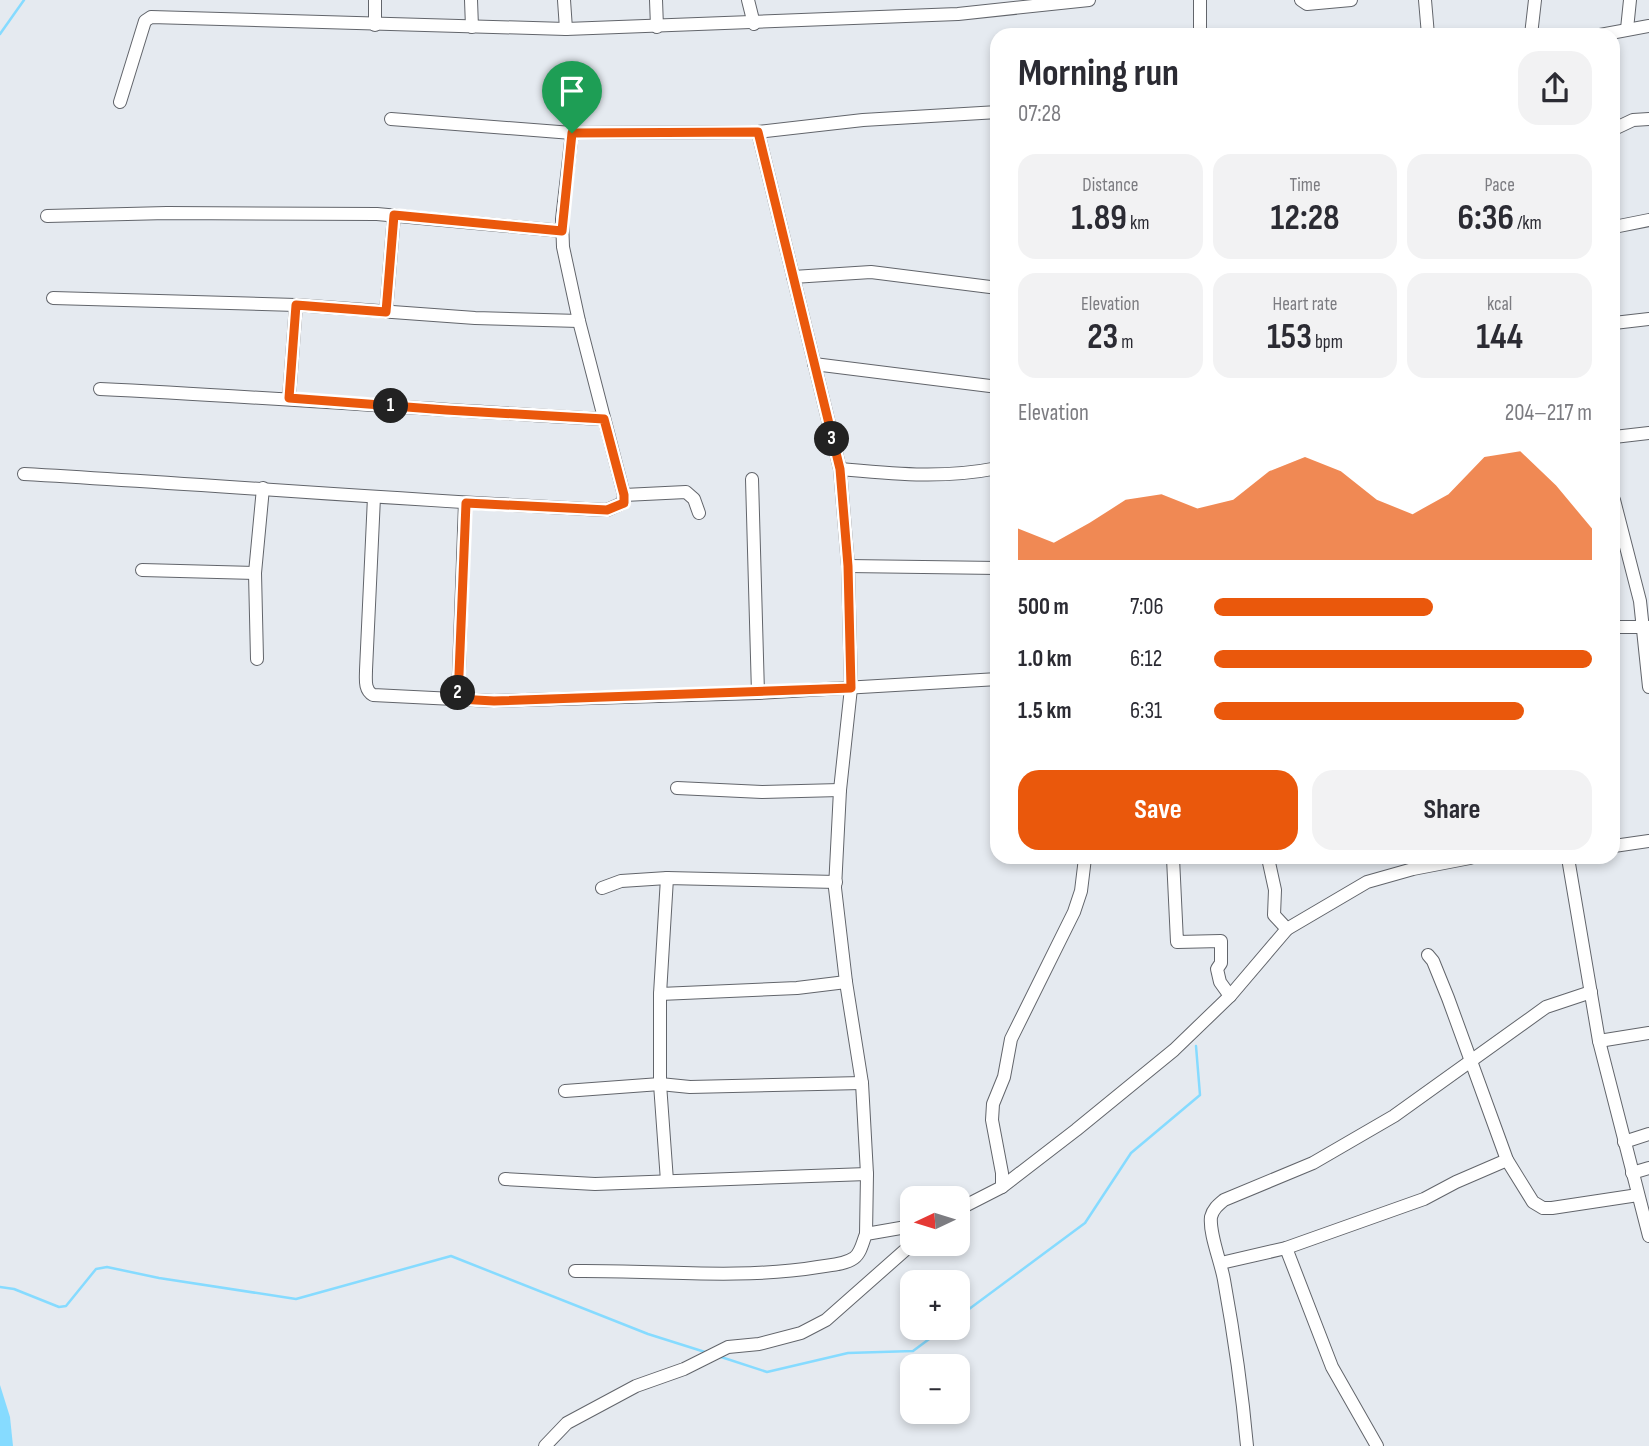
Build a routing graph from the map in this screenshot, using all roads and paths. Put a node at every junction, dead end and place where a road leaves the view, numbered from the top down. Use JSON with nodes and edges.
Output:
{"nodes":[{"id":1,"x":374,"y":0,"type":"edge"},
{"id":2,"x":471,"y":0,"type":"edge"},
{"id":3,"x":564,"y":0,"type":"edge"},
{"id":4,"x":656,"y":0,"type":"edge"},
{"id":5,"x":748,"y":0,"type":"edge"},
{"id":6,"x":1089,"y":0,"type":"edge"},
{"id":7,"x":1200,"y":0,"type":"edge"},
{"id":8,"x":1301,"y":0,"type":"edge"},
{"id":9,"x":1351,"y":0,"type":"edge"},
{"id":10,"x":1425,"y":0,"type":"edge"},
{"id":11,"x":1535,"y":0,"type":"edge"},
{"id":12,"x":1630,"y":0,"type":"edge"},
{"id":13,"x":375,"y":24,"type":"junction"},
{"id":14,"x":754,"y":24,"type":"junction"},
{"id":15,"x":1649,"y":26,"type":"edge"},
{"id":16,"x":472,"y":27,"type":"junction"},
{"id":17,"x":657,"y":27,"type":"junction"},
{"id":18,"x":1200,"y":28,"type":"edge"},
{"id":19,"x":1427,"y":28,"type":"edge"},
{"id":20,"x":1532,"y":28,"type":"edge"},
{"id":21,"x":566,"y":29,"type":"junction"},
{"id":22,"x":1627,"y":29,"type":"junction"},
{"id":23,"x":1620,"y":31,"type":"edge"},
{"id":24,"x":120,"y":102,"type":"dead end"},
{"id":25,"x":990,"y":112,"type":"edge"},
{"id":26,"x":391,"y":119,"type":"dead end"},
{"id":27,"x":1649,"y":119,"type":"edge"},
{"id":28,"x":1620,"y":126,"type":"edge"},
{"id":29,"x":758,"y":132,"type":"junction"},
{"id":30,"x":572,"y":133,"type":"junction"},
{"id":31,"x":394,"y":215,"type":"junction"},
{"id":32,"x":47,"y":216,"type":"dead end"},
{"id":33,"x":1649,"y":220,"type":"edge"},
{"id":34,"x":1620,"y":226,"type":"edge"},
{"id":35,"x":562,"y":231,"type":"junction"},
{"id":36,"x":793,"y":277,"type":"junction"},
{"id":37,"x":990,"y":287,"type":"edge"},
{"id":38,"x":53,"y":298,"type":"dead end"},
{"id":39,"x":296,"y":305,"type":"junction"},
{"id":40,"x":386,"y":312,"type":"junction"},
{"id":41,"x":1649,"y":319,"type":"edge"},
{"id":42,"x":579,"y":321,"type":"junction"},
{"id":43,"x":1620,"y":322,"type":"edge"},
{"id":44,"x":814,"y":364,"type":"junction"},
{"id":45,"x":990,"y":386,"type":"edge"},
{"id":46,"x":100,"y":390,"type":"dead end"},
{"id":47,"x":289,"y":398,"type":"junction"},
{"id":48,"x":604,"y":419,"type":"junction"},
{"id":49,"x":1649,"y":433,"type":"edge"},
{"id":50,"x":1620,"y":437,"type":"edge"},
{"id":51,"x":840,"y":469,"type":"junction"},
{"id":52,"x":990,"y":470,"type":"edge"},
{"id":53,"x":24,"y":474,"type":"dead end"},
{"id":54,"x":752,"y":479,"type":"dead end"},
{"id":55,"x":264,"y":488,"type":"junction"},
{"id":56,"x":624,"y":495,"type":"junction"},
{"id":57,"x":374,"y":497,"type":"junction"},
{"id":58,"x":466,"y":503,"type":"junction"},
{"id":59,"x":699,"y":513,"type":"dead end"},
{"id":60,"x":1620,"y":523,"type":"edge"},
{"id":61,"x":848,"y":566,"type":"junction"},
{"id":62,"x":990,"y":568,"type":"edge"},
{"id":63,"x":142,"y":570,"type":"dead end"},
{"id":64,"x":256,"y":573,"type":"junction"},
{"id":65,"x":1646,"y":627,"type":"edge"},
{"id":66,"x":1620,"y":628,"type":"edge"},
{"id":67,"x":257,"y":659,"type":"dead end"},
{"id":68,"x":990,"y":679,"type":"edge"},
{"id":69,"x":1649,"y":687,"type":"edge"},
{"id":70,"x":851,"y":688,"type":"junction"},
{"id":71,"x":758,"y":693,"type":"junction"},
{"id":72,"x":458,"y":699,"type":"junction"},
{"id":73,"x":677,"y":788,"type":"dead end"},
{"id":74,"x":840,"y":790,"type":"junction"},
{"id":75,"x":1649,"y":841,"type":"edge"},
{"id":76,"x":1620,"y":845,"type":"edge"},
{"id":77,"x":1084,"y":864,"type":"edge"},
{"id":78,"x":1173,"y":864,"type":"edge"},
{"id":79,"x":1269,"y":864,"type":"edge"},
{"id":80,"x":1439,"y":864,"type":"edge"},
{"id":81,"x":1569,"y":864,"type":"edge"},
{"id":82,"x":667,"y":878,"type":"junction"},
{"id":83,"x":836,"y":883,"type":"junction"},
{"id":84,"x":602,"y":888,"type":"dead end"},
{"id":85,"x":1287,"y":929,"type":"junction"},
{"id":86,"x":1428,"y":956,"type":"dead end"},
{"id":87,"x":846,"y":982,"type":"junction"},
{"id":88,"x":1591,"y":992,"type":"junction"},
{"id":89,"x":660,"y":994,"type":"junction"},
{"id":90,"x":1230,"y":996,"type":"junction"},
{"id":91,"x":1649,"y":1033,"type":"edge"},
{"id":92,"x":1599,"y":1041,"type":"junction"},
{"id":93,"x":1471,"y":1061,"type":"junction"},
{"id":94,"x":862,"y":1083,"type":"junction"},
{"id":95,"x":660,"y":1084,"type":"junction"},
{"id":96,"x":565,"y":1091,"type":"dead end"},
{"id":97,"x":1649,"y":1134,"type":"edge"},
{"id":98,"x":1624,"y":1142,"type":"junction"},
{"id":99,"x":1507,"y":1160,"type":"junction"},
{"id":100,"x":1649,"y":1168,"type":"edge"},
{"id":101,"x":1632,"y":1173,"type":"junction"},
{"id":102,"x":867,"y":1174,"type":"junction"},
{"id":103,"x":505,"y":1179,"type":"dead end"},
{"id":104,"x":667,"y":1181,"type":"junction"},
{"id":105,"x":1002,"y":1187,"type":"junction"},
{"id":106,"x":1638,"y":1195,"type":"junction"},
{"id":107,"x":970,"y":1203,"type":"edge"},
{"id":108,"x":1647,"y":1220,"type":"edge"},
{"id":109,"x":900,"y":1228,"type":"edge"},
{"id":110,"x":866,"y":1234,"type":"junction"},
{"id":111,"x":1649,"y":1236,"type":"edge"},
{"id":112,"x":1286,"y":1248,"type":"junction"},
{"id":113,"x":900,"y":1255,"type":"edge"},
{"id":114,"x":1221,"y":1263,"type":"junction"},
{"id":115,"x":575,"y":1271,"type":"dead end"},
{"id":116,"x":545,"y":1446,"type":"edge"},
{"id":117,"x":1247,"y":1446,"type":"edge"},
{"id":118,"x":1377,"y":1446,"type":"edge"}],
"edges":[{"from":1,"to":13,"type":"street"},
{"from":2,"to":16,"type":"street"},
{"from":3,"to":21,"type":"street"},
{"from":4,"to":17,"type":"street"},
{"from":5,"to":14,"type":"street"},
{"from":6,"to":14,"type":"street"},
{"from":7,"to":18,"type":"street"},
{"from":8,"to":9,"type":"street"},
{"from":10,"to":19,"type":"street"},
{"from":11,"to":20,"type":"street"},
{"from":12,"to":22,"type":"street"},
{"from":13,"to":16,"type":"street"},
{"from":13,"to":24,"type":"street"},
{"from":14,"to":17,"type":"street"},
{"from":15,"to":22,"type":"street"},
{"from":16,"to":21,"type":"street"},
{"from":17,"to":21,"type":"street"},
{"from":22,"to":23,"type":"street"},
{"from":25,"to":29,"type":"street"},
{"from":26,"to":30,"type":"street"},
{"from":27,"to":28,"type":"street"},
{"from":29,"to":30,"type":"street"},
{"from":29,"to":36,"type":"street"},
{"from":30,"to":35,"type":"street"},
{"from":31,"to":32,"type":"street"},
{"from":31,"to":35,"type":"street"},
{"from":31,"to":40,"type":"street"},
{"from":33,"to":34,"type":"street"},
{"from":35,"to":42,"type":"street"},
{"from":36,"to":37,"type":"street"},
{"from":36,"to":44,"type":"street"},
{"from":38,"to":39,"type":"street"},
{"from":39,"to":40,"type":"street"},
{"from":39,"to":47,"type":"street"},
{"from":40,"to":42,"type":"street"},
{"from":41,"to":43,"type":"street"},
{"from":42,"to":48,"type":"street"},
{"from":44,"to":45,"type":"street"},
{"from":44,"to":51,"type":"street"},
{"from":46,"to":47,"type":"street"},
{"from":47,"to":48,"type":"street"},
{"from":48,"to":56,"type":"street"},
{"from":49,"to":50,"type":"street"},
{"from":51,"to":52,"type":"street"},
{"from":51,"to":61,"type":"street"},
{"from":53,"to":55,"type":"street"},
{"from":54,"to":71,"type":"street"},
{"from":55,"to":57,"type":"street"},
{"from":55,"to":64,"type":"street"},
{"from":56,"to":58,"type":"street"},
{"from":56,"to":59,"type":"street"},
{"from":57,"to":58,"type":"street"},
{"from":57,"to":72,"type":"street"},
{"from":58,"to":72,"type":"street"},
{"from":60,"to":65,"type":"street"},
{"from":61,"to":62,"type":"street"},
{"from":61,"to":70,"type":"street"},
{"from":63,"to":64,"type":"street"},
{"from":64,"to":67,"type":"street"},
{"from":65,"to":66,"type":"street"},
{"from":65,"to":69,"type":"street"},
{"from":68,"to":70,"type":"street"},
{"from":70,"to":71,"type":"street"},
{"from":70,"to":74,"type":"street"},
{"from":71,"to":72,"type":"street"},
{"from":73,"to":74,"type":"street"},
{"from":74,"to":83,"type":"street"},
{"from":75,"to":76,"type":"street"},
{"from":77,"to":105,"type":"street"},
{"from":78,"to":90,"type":"street"},
{"from":79,"to":85,"type":"street"},
{"from":80,"to":85,"type":"street"},
{"from":81,"to":88,"type":"street"},
{"from":82,"to":83,"type":"street"},
{"from":82,"to":84,"type":"street"},
{"from":82,"to":89,"type":"street"},
{"from":83,"to":87,"type":"street"},
{"from":85,"to":90,"type":"street"},
{"from":86,"to":93,"type":"street"},
{"from":87,"to":89,"type":"street"},
{"from":87,"to":94,"type":"street"},
{"from":88,"to":92,"type":"street"},
{"from":88,"to":93,"type":"street"},
{"from":89,"to":95,"type":"street"},
{"from":90,"to":105,"type":"street"},
{"from":91,"to":92,"type":"street"},
{"from":92,"to":98,"type":"street"},
{"from":93,"to":99,"type":"street"},
{"from":93,"to":114,"type":"street"},
{"from":94,"to":95,"type":"street"},
{"from":94,"to":102,"type":"street"},
{"from":95,"to":96,"type":"street"},
{"from":95,"to":104,"type":"street"},
{"from":97,"to":98,"type":"street"},
{"from":98,"to":101,"type":"street"},
{"from":99,"to":106,"type":"street"},
{"from":99,"to":112,"type":"street"},
{"from":100,"to":101,"type":"street"},
{"from":101,"to":106,"type":"street"},
{"from":102,"to":104,"type":"street"},
{"from":102,"to":110,"type":"street"},
{"from":103,"to":104,"type":"street"},
{"from":105,"to":107,"type":"street"},
{"from":106,"to":108,"type":"street"},
{"from":108,"to":111,"type":"street"},
{"from":109,"to":110,"type":"street"},
{"from":110,"to":115,"type":"street"},
{"from":112,"to":114,"type":"street"},
{"from":112,"to":118,"type":"street"},
{"from":113,"to":116,"type":"street"},
{"from":114,"to":117,"type":"street"}]}
